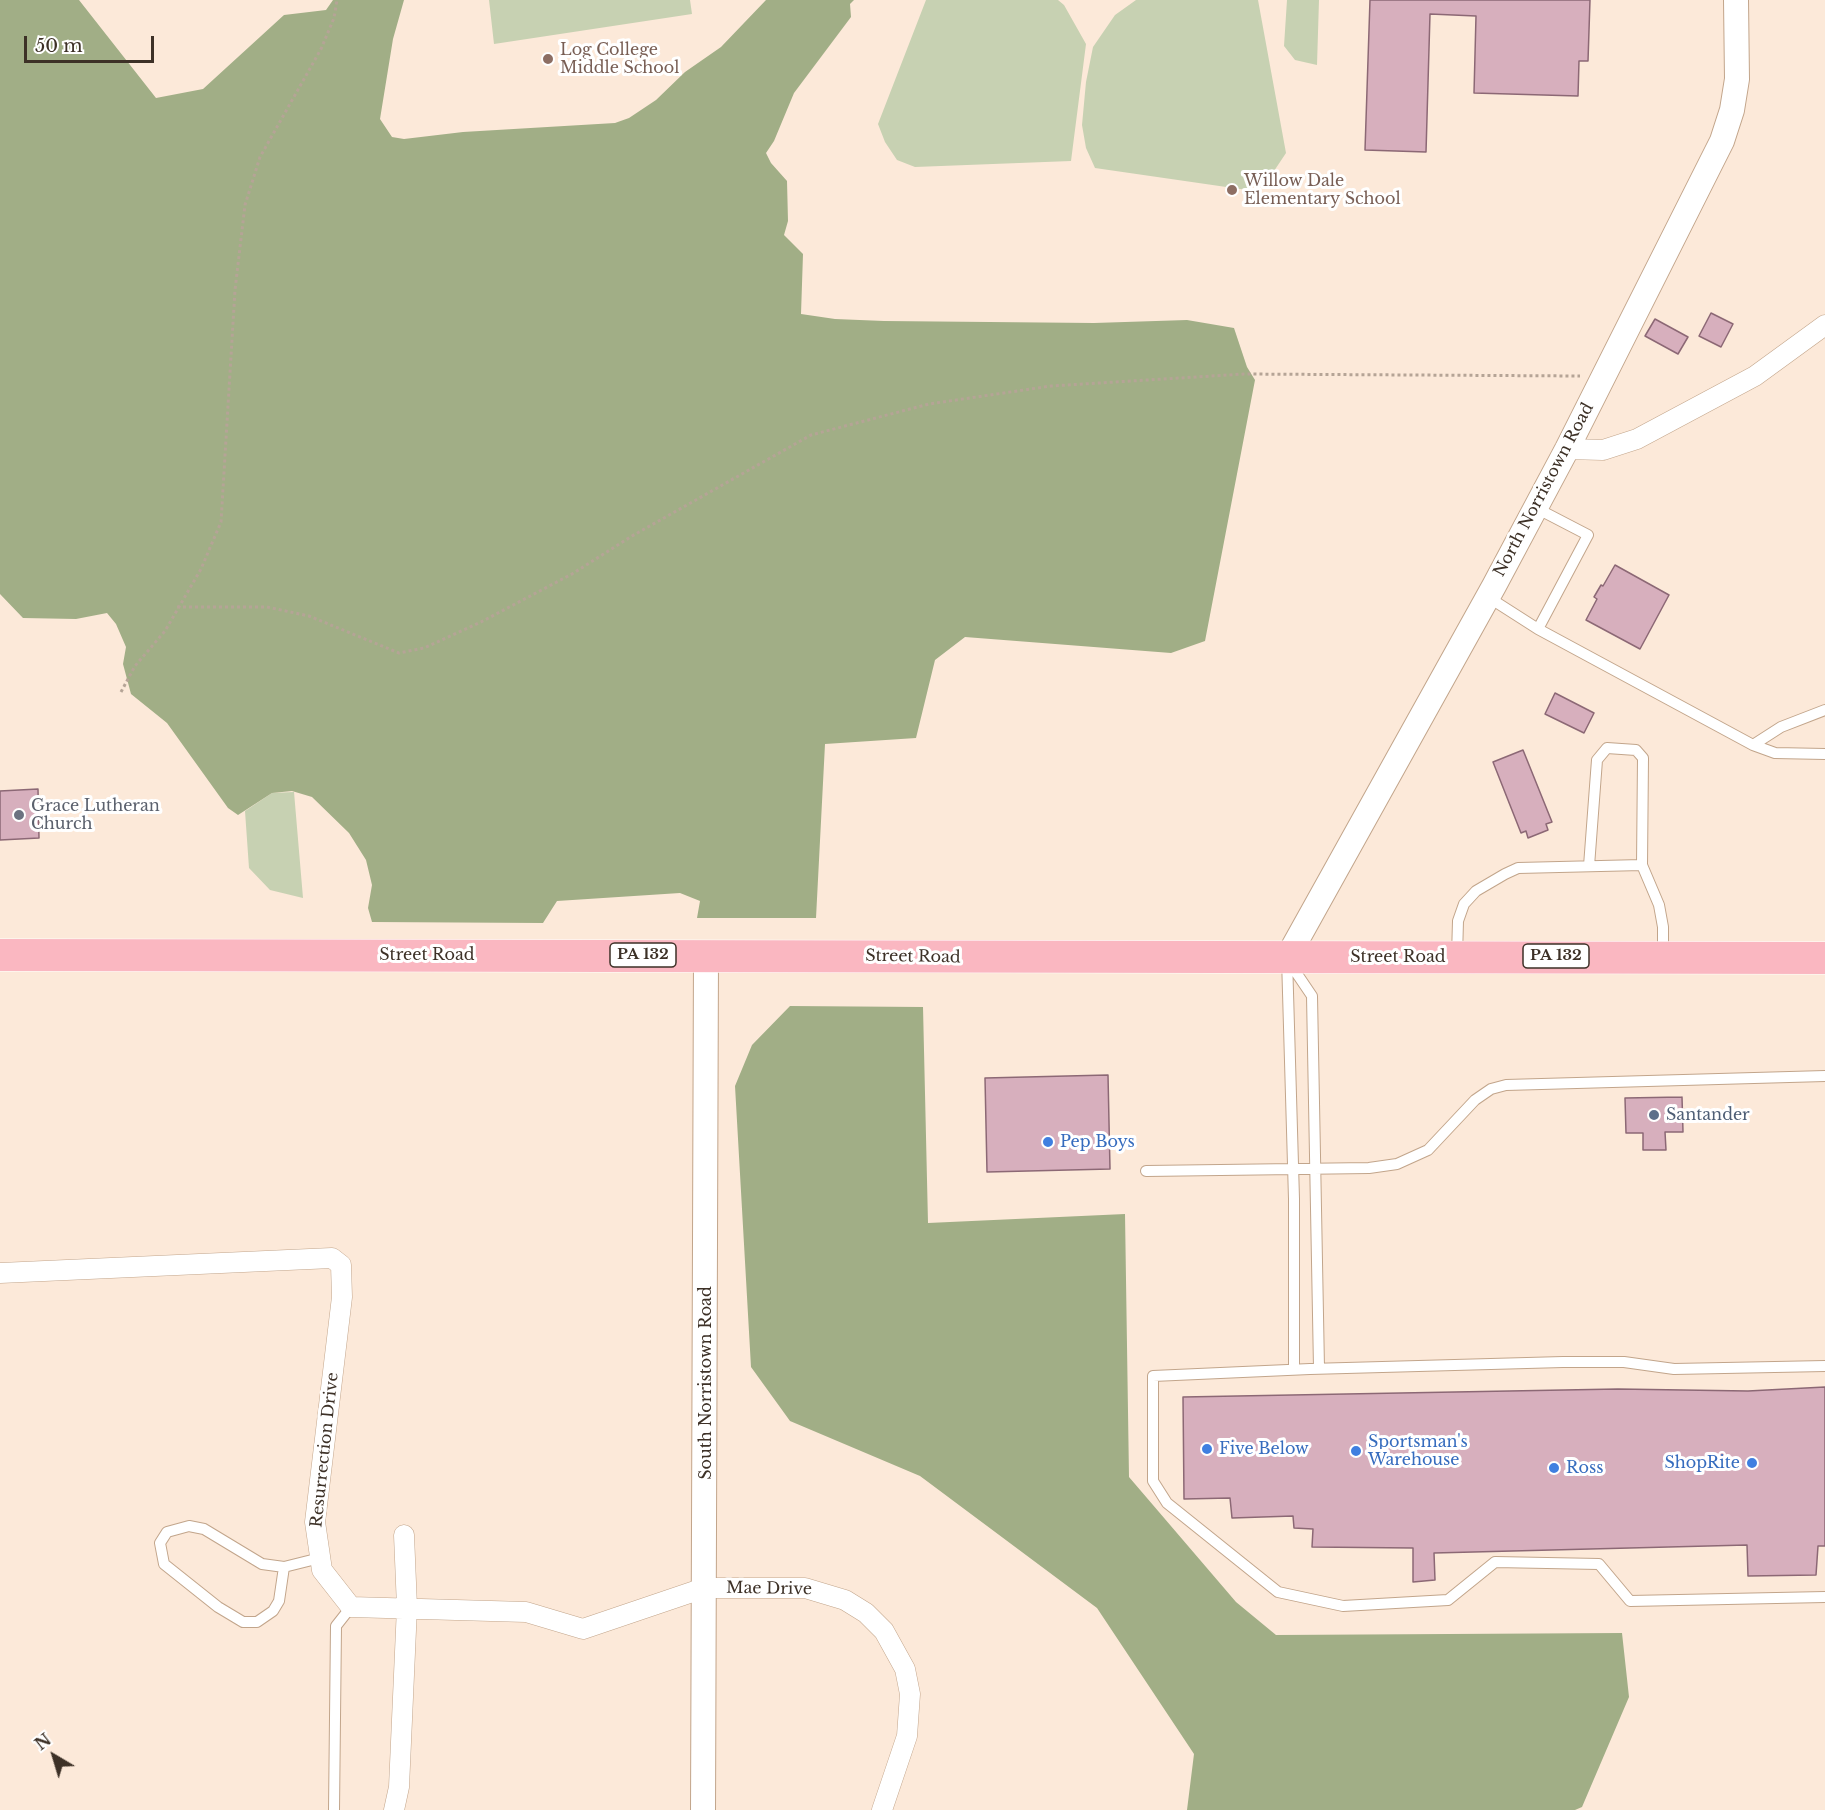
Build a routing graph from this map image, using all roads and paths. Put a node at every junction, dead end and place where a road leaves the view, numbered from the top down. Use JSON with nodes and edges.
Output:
{"nodes":[{"id":1,"x":337,"y":0,"type":"edge"},
{"id":2,"x":1736,"y":0,"type":"edge"},
{"id":3,"x":1825,"y":325,"type":"edge"},
{"id":4,"x":1603,"y":376,"type":"junction"},
{"id":5,"x":1567,"y":449,"type":"junction"},
{"id":6,"x":1536,"y":508,"type":"junction"},
{"id":7,"x":1488,"y":596,"type":"junction"},
{"id":8,"x":177,"y":607,"type":"junction"},
{"id":9,"x":1538,"y":629,"type":"junction"},
{"id":10,"x":121,"y":692,"type":"dead end"},
{"id":11,"x":1825,"y":710,"type":"edge"},
{"id":12,"x":1753,"y":745,"type":"junction"},
{"id":13,"x":1825,"y":754,"type":"edge"},
{"id":14,"x":1642,"y":865,"type":"junction"},
{"id":15,"x":1589,"y":866,"type":"junction"},
{"id":16,"x":0,"y":955,"type":"edge"},
{"id":17,"x":706,"y":955,"type":"junction"},
{"id":18,"x":1663,"y":956,"type":"junction"},
{"id":19,"x":1457,"y":957,"type":"junction"},
{"id":20,"x":1287,"y":958,"type":"junction"},
{"id":21,"x":1825,"y":958,"type":"edge"},
{"id":22,"x":1825,"y":1076,"type":"edge"},
{"id":23,"x":1293,"y":1167,"type":"junction"},
{"id":24,"x":1316,"y":1167,"type":"junction"},
{"id":25,"x":1146,"y":1171,"type":"dead end"},
{"id":26,"x":0,"y":1273,"type":"edge"},
{"id":27,"x":1825,"y":1366,"type":"edge"},
{"id":28,"x":1319,"y":1368,"type":"junction"},
{"id":29,"x":1294,"y":1370,"type":"junction"},
{"id":30,"x":404,"y":1535,"type":"dead end"},
{"id":31,"x":320,"y":1558,"type":"junction"},
{"id":32,"x":284,"y":1567,"type":"junction"},
{"id":33,"x":704,"y":1588,"type":"junction"},
{"id":34,"x":1825,"y":1597,"type":"edge"},
{"id":35,"x":351,"y":1607,"type":"junction"},
{"id":36,"x":406,"y":1607,"type":"junction"},
{"id":37,"x":334,"y":1810,"type":"edge"},
{"id":38,"x":394,"y":1810,"type":"edge"},
{"id":39,"x":703,"y":1810,"type":"edge"},
{"id":40,"x":882,"y":1810,"type":"edge"}],
"edges":[{"from":1,"to":8,"type":"path"},
{"from":2,"to":4,"type":"street","name":"North Norristown Road"},
{"from":3,"to":5,"type":"street"},
{"from":4,"to":5,"type":"street","name":"North Norristown Road"},
{"from":4,"to":8,"type":"path"},
{"from":5,"to":6,"type":"street","name":"North Norristown Road"},
{"from":6,"to":7,"type":"street","name":"North Norristown Road"},
{"from":6,"to":9,"type":"lane"},
{"from":7,"to":9,"type":"lane"},
{"from":7,"to":20,"type":"street","name":"North Norristown Road"},
{"from":8,"to":10,"type":"path"},
{"from":9,"to":12,"type":"lane"},
{"from":11,"to":12,"type":"lane"},
{"from":12,"to":13,"type":"lane"},
{"from":14,"to":15,"type":"lane"},
{"from":14,"to":15,"type":"lane"},
{"from":14,"to":18,"type":"lane"},
{"from":15,"to":19,"type":"lane"},
{"from":16,"to":17,"type":"main road","name":"Street Road","number":"PA 132"},
{"from":17,"to":20,"type":"main road","name":"Street Road","number":"PA 132"},
{"from":17,"to":33,"type":"street","name":"South Norristown Road"},
{"from":18,"to":19,"type":"main road","name":"Street Road","number":"PA 132"},
{"from":18,"to":21,"type":"main road","name":"Street Road","number":"PA 132"},
{"from":19,"to":20,"type":"main road","name":"Street Road","number":"PA 132"},
{"from":20,"to":23,"type":"lane"},
{"from":20,"to":24,"type":"lane"},
{"from":22,"to":24,"type":"lane"},
{"from":23,"to":24,"type":"lane"},
{"from":23,"to":25,"type":"lane"},
{"from":23,"to":29,"type":"lane"},
{"from":24,"to":28,"type":"lane"},
{"from":26,"to":31,"type":"street","name":"Resurrection Drive"},
{"from":27,"to":28,"type":"lane"},
{"from":28,"to":29,"type":"lane"},
{"from":29,"to":34,"type":"lane"},
{"from":30,"to":36,"type":"street"},
{"from":31,"to":32,"type":"lane"},
{"from":31,"to":35,"type":"street","name":"Resurrection Drive"},
{"from":32,"to":32,"type":"lane"},
{"from":33,"to":36,"type":"street"},
{"from":33,"to":39,"type":"street","name":"South Norristown Road"},
{"from":33,"to":40,"type":"street","name":"Mae Drive"},
{"from":35,"to":36,"type":"street"},
{"from":35,"to":37,"type":"lane"},
{"from":36,"to":38,"type":"street"}]}
